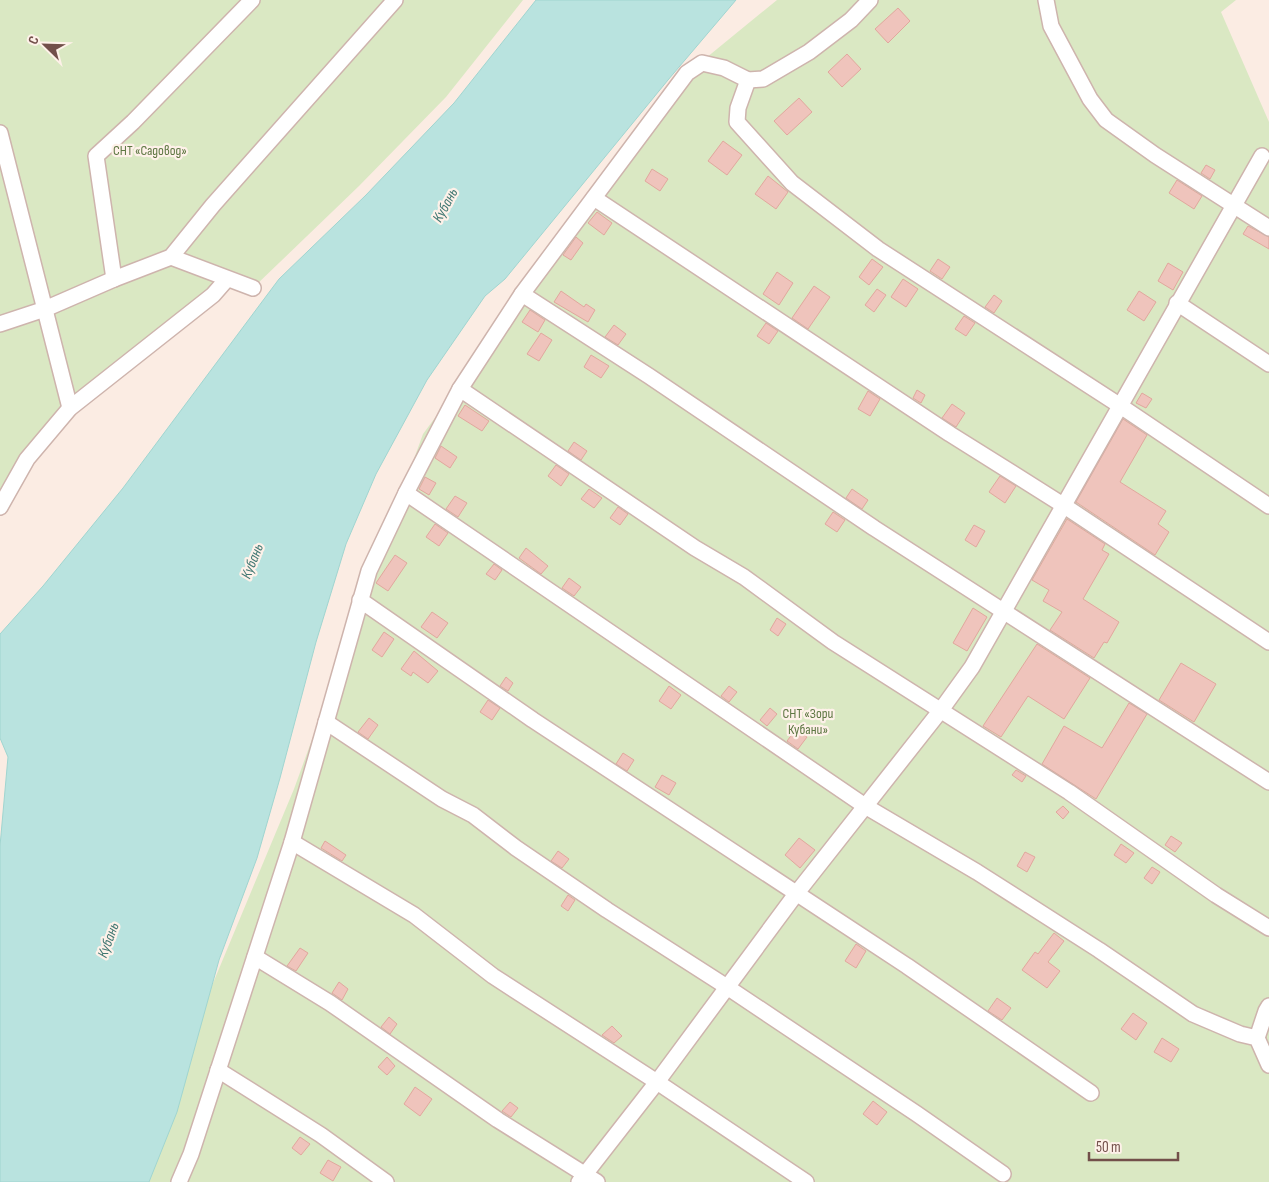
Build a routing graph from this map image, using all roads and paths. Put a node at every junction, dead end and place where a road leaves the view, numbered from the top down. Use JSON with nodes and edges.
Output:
{"nodes":[{"id":1,"x":252,"y":0,"type":"edge"},
{"id":2,"x":395,"y":0,"type":"edge"},
{"id":3,"x":870,"y":0,"type":"edge"},
{"id":4,"x":1046,"y":0,"type":"edge"},
{"id":5,"x":748,"y":80,"type":"junction"},
{"id":6,"x":0,"y":133,"type":"edge"},
{"id":7,"x":1262,"y":156,"type":"dead end"},
{"id":8,"x":594,"y":198,"type":"junction"},
{"id":9,"x":1234,"y":206,"type":"junction"},
{"id":10,"x":1269,"y":228,"type":"edge"},
{"id":11,"x":171,"y":258,"type":"junction"},
{"id":12,"x":114,"y":279,"type":"junction"},
{"id":13,"x":227,"y":279,"type":"junction"},
{"id":14,"x":253,"y":288,"type":"dead end"},
{"id":15,"x":522,"y":294,"type":"junction"},
{"id":16,"x":1178,"y":303,"type":"junction"},
{"id":17,"x":45,"y":309,"type":"junction"},
{"id":18,"x":0,"y":324,"type":"edge"},
{"id":19,"x":1269,"y":364,"type":"edge"},
{"id":20,"x":460,"y":389,"type":"junction"},
{"id":21,"x":1119,"y":405,"type":"junction"},
{"id":22,"x":70,"y":408,"type":"junction"},
{"id":23,"x":406,"y":493,"type":"junction"},
{"id":24,"x":1063,"y":505,"type":"junction"},
{"id":25,"x":0,"y":506,"type":"edge"},
{"id":26,"x":1269,"y":506,"type":"edge"},
{"id":27,"x":360,"y":600,"type":"junction"},
{"id":28,"x":1002,"y":612,"type":"junction"},
{"id":29,"x":1269,"y":642,"type":"edge"},
{"id":30,"x":941,"y":710,"type":"junction"},
{"id":31,"x":326,"y":722,"type":"junction"},
{"id":32,"x":1269,"y":782,"type":"edge"},
{"id":33,"x":865,"y":806,"type":"junction"},
{"id":34,"x":292,"y":842,"type":"junction"},
{"id":35,"x":796,"y":894,"type":"junction"},
{"id":36,"x":1269,"y":928,"type":"edge"},
{"id":37,"x":255,"y":958,"type":"junction"},
{"id":38,"x":727,"y":987,"type":"junction"},
{"id":39,"x":1269,"y":1006,"type":"edge"},
{"id":40,"x":1257,"y":1038,"type":"junction"},
{"id":41,"x":1269,"y":1065,"type":"edge"},
{"id":42,"x":218,"y":1070,"type":"junction"},
{"id":43,"x":657,"y":1082,"type":"junction"},
{"id":44,"x":1092,"y":1093,"type":"dead end"},
{"id":45,"x":1003,"y":1174,"type":"dead end"},
{"id":46,"x":587,"y":1179,"type":"edge"},
{"id":47,"x":179,"y":1182,"type":"edge"},
{"id":48,"x":386,"y":1182,"type":"edge"},
{"id":49,"x":806,"y":1182,"type":"edge"}],
"edges":[{"from":1,"to":12,"type":"lane"},
{"from":2,"to":11,"type":"lane"},
{"from":3,"to":5,"type":"lane"},
{"from":4,"to":9,"type":"lane"},
{"from":5,"to":8,"type":"lane"},
{"from":5,"to":21,"type":"lane"},
{"from":6,"to":17,"type":"lane"},
{"from":7,"to":9,"type":"lane"},
{"from":8,"to":15,"type":"lane"},
{"from":8,"to":24,"type":"lane"},
{"from":9,"to":10,"type":"lane"},
{"from":9,"to":16,"type":"lane"},
{"from":11,"to":12,"type":"lane"},
{"from":11,"to":13,"type":"lane"},
{"from":12,"to":17,"type":"lane"},
{"from":13,"to":14,"type":"lane"},
{"from":13,"to":22,"type":"lane"},
{"from":15,"to":20,"type":"lane"},
{"from":15,"to":28,"type":"lane"},
{"from":16,"to":19,"type":"lane"},
{"from":16,"to":21,"type":"lane"},
{"from":17,"to":18,"type":"lane"},
{"from":17,"to":22,"type":"lane"},
{"from":20,"to":23,"type":"lane"},
{"from":20,"to":30,"type":"lane"},
{"from":21,"to":24,"type":"lane"},
{"from":21,"to":26,"type":"lane"},
{"from":22,"to":25,"type":"lane"},
{"from":23,"to":27,"type":"lane"},
{"from":23,"to":33,"type":"lane"},
{"from":24,"to":28,"type":"lane"},
{"from":24,"to":29,"type":"lane"},
{"from":27,"to":31,"type":"lane"},
{"from":27,"to":35,"type":"lane"},
{"from":28,"to":30,"type":"lane"},
{"from":28,"to":32,"type":"lane"},
{"from":30,"to":33,"type":"lane"},
{"from":30,"to":36,"type":"lane"},
{"from":31,"to":34,"type":"lane"},
{"from":31,"to":38,"type":"lane"},
{"from":33,"to":35,"type":"lane"},
{"from":33,"to":40,"type":"lane"},
{"from":34,"to":37,"type":"lane"},
{"from":34,"to":43,"type":"lane"},
{"from":35,"to":38,"type":"lane"},
{"from":35,"to":44,"type":"lane"},
{"from":37,"to":42,"type":"lane"},
{"from":37,"to":46,"type":"lane"},
{"from":38,"to":43,"type":"lane"},
{"from":38,"to":45,"type":"lane"},
{"from":39,"to":40,"type":"lane"},
{"from":40,"to":41,"type":"lane"},
{"from":42,"to":47,"type":"lane"},
{"from":42,"to":48,"type":"lane"},
{"from":43,"to":46,"type":"lane"},
{"from":43,"to":49,"type":"lane"}]}
